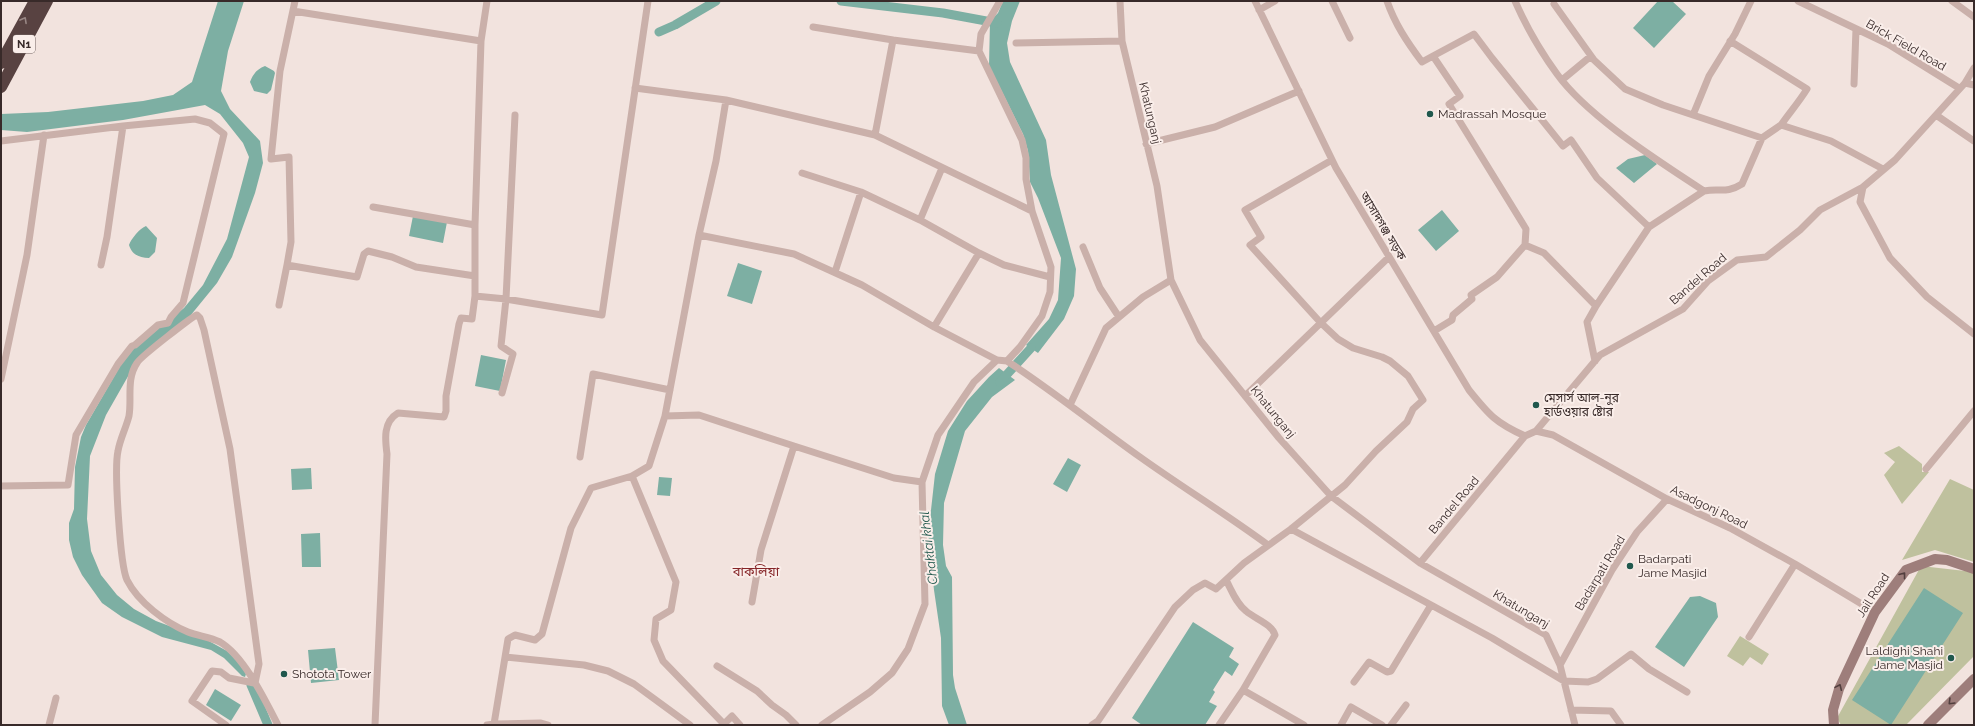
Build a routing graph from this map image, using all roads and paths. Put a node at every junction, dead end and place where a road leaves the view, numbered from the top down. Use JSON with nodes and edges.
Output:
{"nodes":[{"id":1,"x":35,"y":1,"type":"edge"},
{"id":2,"x":47,"y":1,"type":"edge"},
{"id":3,"x":295,"y":1,"type":"edge"},
{"id":4,"x":487,"y":1,"type":"edge"},
{"id":5,"x":648,"y":1,"type":"edge"},
{"id":6,"x":1000,"y":1,"type":"edge"},
{"id":7,"x":1120,"y":1,"type":"edge"},
{"id":8,"x":1255,"y":1,"type":"edge"},
{"id":9,"x":1276,"y":1,"type":"edge"},
{"id":10,"x":1332,"y":1,"type":"edge"},
{"id":11,"x":1387,"y":1,"type":"edge"},
{"id":12,"x":1515,"y":1,"type":"edge"},
{"id":13,"x":1751,"y":1,"type":"edge"},
{"id":14,"x":1798,"y":1,"type":"edge"},
{"id":15,"x":1952,"y":1,"type":"edge"},
{"id":16,"x":1554,"y":4,"type":"dead end"},
{"id":17,"x":1259,"y":10,"type":"junction"},
{"id":18,"x":293,"y":11,"type":"junction"},
{"id":19,"x":1974,"y":17,"type":"edge"},
{"id":20,"x":813,"y":27,"type":"dead end"},
{"id":21,"x":1856,"y":29,"type":"junction"},
{"id":22,"x":1350,"y":38,"type":"dead end"},
{"id":23,"x":893,"y":40,"type":"junction"},
{"id":24,"x":481,"y":41,"type":"junction"},
{"id":25,"x":1122,"y":41,"type":"junction"},
{"id":26,"x":1730,"y":41,"type":"junction"},
{"id":27,"x":1016,"y":43,"type":"dead end"},
{"id":28,"x":979,"y":51,"type":"junction"},
{"id":29,"x":1433,"y":56,"type":"junction"},
{"id":30,"x":1591,"y":56,"type":"junction"},
{"id":31,"x":1,"y":63,"type":"edge"},
{"id":32,"x":1974,"y":68,"type":"edge"},
{"id":33,"x":1562,"y":80,"type":"junction"},
{"id":34,"x":1854,"y":84,"type":"dead end"},
{"id":35,"x":1974,"y":85,"type":"edge"},
{"id":36,"x":1962,"y":86,"type":"junction"},
{"id":37,"x":1,"y":87,"type":"edge"},
{"id":38,"x":635,"y":88,"type":"junction"},
{"id":39,"x":1299,"y":91,"type":"junction"},
{"id":40,"x":726,"y":100,"type":"junction"},
{"id":41,"x":515,"y":114,"type":"dead end"},
{"id":42,"x":1693,"y":115,"type":"junction"},
{"id":43,"x":1936,"y":115,"type":"junction"},
{"id":44,"x":1781,"y":125,"type":"junction"},
{"id":45,"x":123,"y":126,"type":"junction"},
{"id":46,"x":44,"y":135,"type":"junction"},
{"id":47,"x":875,"y":136,"type":"junction"},
{"id":48,"x":1762,"y":138,"type":"junction"},
{"id":49,"x":1,"y":141,"type":"edge"},
{"id":50,"x":1974,"y":141,"type":"edge"},
{"id":51,"x":1146,"y":144,"type":"junction"},
{"id":52,"x":1332,"y":160,"type":"junction"},
{"id":53,"x":942,"y":168,"type":"junction"},
{"id":54,"x":1883,"y":169,"type":"junction"},
{"id":55,"x":802,"y":173,"type":"dead end"},
{"id":56,"x":1863,"y":187,"type":"junction"},
{"id":57,"x":1704,"y":191,"type":"junction"},
{"id":58,"x":861,"y":192,"type":"junction"},
{"id":59,"x":373,"y":207,"type":"dead end"},
{"id":60,"x":1032,"y":211,"type":"junction"},
{"id":61,"x":920,"y":220,"type":"junction"},
{"id":62,"x":475,"y":225,"type":"junction"},
{"id":63,"x":1649,"y":227,"type":"junction"},
{"id":64,"x":699,"y":235,"type":"junction"},
{"id":65,"x":1525,"y":245,"type":"junction"},
{"id":66,"x":1083,"y":247,"type":"dead end"},
{"id":67,"x":979,"y":253,"type":"junction"},
{"id":68,"x":1389,"y":257,"type":"junction"},
{"id":69,"x":101,"y":265,"type":"dead end"},
{"id":70,"x":287,"y":265,"type":"junction"},
{"id":71,"x":835,"y":272,"type":"junction"},
{"id":72,"x":475,"y":276,"type":"junction"},
{"id":73,"x":1050,"y":277,"type":"junction"},
{"id":74,"x":1171,"y":280,"type":"junction"},
{"id":75,"x":475,"y":296,"type":"junction"},
{"id":76,"x":506,"y":299,"type":"junction"},
{"id":77,"x":279,"y":305,"type":"dead end"},
{"id":78,"x":1596,"y":306,"type":"junction"},
{"id":79,"x":1119,"y":317,"type":"junction"},
{"id":80,"x":1320,"y":322,"type":"junction"},
{"id":81,"x":934,"y":326,"type":"junction"},
{"id":82,"x":1434,"y":331,"type":"junction"},
{"id":83,"x":1974,"y":334,"type":"edge"},
{"id":84,"x":997,"y":360,"type":"junction"},
{"id":85,"x":1595,"y":361,"type":"junction"},
{"id":86,"x":1009,"y":362,"type":"junction"},
{"id":87,"x":1,"y":379,"type":"edge"},
{"id":88,"x":670,"y":390,"type":"junction"},
{"id":89,"x":502,"y":393,"type":"dead end"},
{"id":90,"x":1245,"y":396,"type":"junction"},
{"id":91,"x":1070,"y":405,"type":"junction"},
{"id":92,"x":1974,"y":411,"type":"edge"},
{"id":93,"x":665,"y":416,"type":"junction"},
{"id":94,"x":1536,"y":431,"type":"junction"},
{"id":95,"x":1525,"y":436,"type":"junction"},
{"id":96,"x":794,"y":446,"type":"junction"},
{"id":97,"x":580,"y":457,"type":"dead end"},
{"id":98,"x":1926,"y":469,"type":"dead end"},
{"id":99,"x":632,"y":476,"type":"junction"},
{"id":100,"x":922,"y":482,"type":"junction"},
{"id":101,"x":1,"y":486,"type":"edge"},
{"id":102,"x":1331,"y":496,"type":"junction"},
{"id":103,"x":1667,"y":499,"type":"junction"},
{"id":104,"x":1291,"y":529,"type":"junction"},
{"id":105,"x":1268,"y":545,"type":"junction"},
{"id":106,"x":1420,"y":563,"type":"junction"},
{"id":107,"x":1795,"y":564,"type":"junction"},
{"id":108,"x":1974,"y":568,"type":"edge"},
{"id":109,"x":1226,"y":580,"type":"junction"},
{"id":110,"x":752,"y":602,"type":"dead end"},
{"id":111,"x":1431,"y":605,"type":"junction"},
{"id":112,"x":1872,"y":610,"type":"junction"},
{"id":113,"x":1749,"y":637,"type":"dead end"},
{"id":114,"x":506,"y":657,"type":"junction"},
{"id":115,"x":1560,"y":665,"type":"junction"},
{"id":116,"x":717,"y":666,"type":"dead end"},
{"id":117,"x":1974,"y":679,"type":"edge"},
{"id":118,"x":1564,"y":681,"type":"junction"},
{"id":119,"x":1354,"y":682,"type":"dead end"},
{"id":120,"x":255,"y":683,"type":"junction"},
{"id":121,"x":1243,"y":690,"type":"junction"},
{"id":122,"x":1687,"y":692,"type":"dead end"},
{"id":123,"x":56,"y":698,"type":"dead end"},
{"id":124,"x":1406,"y":705,"type":"dead end"},
{"id":125,"x":1571,"y":710,"type":"junction"},
{"id":126,"x":491,"y":724,"type":"edge"},
{"id":127,"x":49,"y":725,"type":"edge"},
{"id":128,"x":226,"y":725,"type":"edge"},
{"id":129,"x":278,"y":725,"type":"edge"},
{"id":130,"x":375,"y":725,"type":"edge"},
{"id":131,"x":548,"y":725,"type":"edge"},
{"id":132,"x":690,"y":725,"type":"edge"},
{"id":133,"x":740,"y":725,"type":"edge"},
{"id":134,"x":796,"y":725,"type":"edge"},
{"id":135,"x":822,"y":725,"type":"edge"},
{"id":136,"x":1092,"y":725,"type":"edge"},
{"id":137,"x":1219,"y":725,"type":"edge"},
{"id":138,"x":1304,"y":725,"type":"edge"},
{"id":139,"x":1341,"y":725,"type":"edge"},
{"id":140,"x":1382,"y":725,"type":"edge"},
{"id":141,"x":1391,"y":725,"type":"edge"},
{"id":142,"x":1575,"y":725,"type":"edge"},
{"id":143,"x":1621,"y":725,"type":"edge"},
{"id":144,"x":1834,"y":725,"type":"edge"},
{"id":145,"x":1928,"y":725,"type":"edge"}],
"edges":[{"from":31,"to":1,"type":"highway","number":"N1","one_way":true},
{"from":2,"to":37,"type":"highway","number":"N1"},
{"from":3,"to":18,"type":"street"},
{"from":4,"to":24,"type":"street"},
{"from":5,"to":38,"type":"street"},
{"from":6,"to":28,"type":"street"},
{"from":7,"to":25,"type":"street","name":"Khatunganj"},
{"from":8,"to":17,"type":"street","name":"আসাদগঞ্জ সড়ক"},
{"from":9,"to":17,"type":"street"},
{"from":10,"to":22,"type":"street"},
{"from":11,"to":29,"type":"street"},
{"from":12,"to":33,"type":"street"},
{"from":13,"to":26,"type":"street"},
{"from":14,"to":21,"type":"street","name":"Brick Field Road"},
{"from":15,"to":19,"type":"street"},
{"from":16,"to":30,"type":"street"},
{"from":17,"to":39,"type":"street","name":"আসাদগঞ্জ সড়ক"},
{"from":18,"to":24,"type":"street"},
{"from":18,"to":70,"type":"street"},
{"from":20,"to":23,"type":"street"},
{"from":21,"to":34,"type":"street"},
{"from":21,"to":36,"type":"street","name":"Brick Field Road"},
{"from":23,"to":28,"type":"street"},
{"from":23,"to":47,"type":"street"},
{"from":24,"to":62,"type":"street"},
{"from":25,"to":27,"type":"street"},
{"from":25,"to":51,"type":"street","name":"Khatunganj"},
{"from":26,"to":42,"type":"street"},
{"from":26,"to":44,"type":"street"},
{"from":28,"to":60,"type":"street"},
{"from":29,"to":63,"type":"street"},
{"from":29,"to":65,"type":"street"},
{"from":30,"to":33,"type":"street"},
{"from":30,"to":42,"type":"street"},
{"from":32,"to":36,"type":"street","name":"Bandel Road"},
{"from":33,"to":57,"type":"street"},
{"from":35,"to":36,"type":"street","name":"Brick Field Road"},
{"from":36,"to":43,"type":"street","name":"Bandel Road"},
{"from":38,"to":40,"type":"street"},
{"from":38,"to":76,"type":"street"},
{"from":39,"to":51,"type":"street"},
{"from":39,"to":52,"type":"street","name":"আসাদগঞ্জ সড়ক"},
{"from":40,"to":47,"type":"street"},
{"from":40,"to":64,"type":"street"},
{"from":41,"to":76,"type":"street"},
{"from":42,"to":48,"type":"street"},
{"from":43,"to":50,"type":"street"},
{"from":43,"to":54,"type":"street","name":"Bandel Road"},
{"from":44,"to":48,"type":"street"},
{"from":44,"to":54,"type":"street"},
{"from":45,"to":46,"type":"street"},
{"from":45,"to":69,"type":"street"},
{"from":45,"to":101,"type":"street"},
{"from":46,"to":49,"type":"street"},
{"from":46,"to":87,"type":"street"},
{"from":47,"to":53,"type":"street"},
{"from":48,"to":57,"type":"street"},
{"from":51,"to":74,"type":"street","name":"Khatunganj"},
{"from":52,"to":68,"type":"street","name":"আসাদগঞ্জ সড়ক"},
{"from":52,"to":80,"type":"street"},
{"from":53,"to":60,"type":"street"},
{"from":53,"to":61,"type":"street"},
{"from":54,"to":56,"type":"street","name":"Bandel Road"},
{"from":55,"to":58,"type":"street"},
{"from":56,"to":83,"type":"street"},
{"from":56,"to":85,"type":"street","name":"Bandel Road"},
{"from":57,"to":63,"type":"street"},
{"from":58,"to":61,"type":"street"},
{"from":58,"to":71,"type":"street"},
{"from":59,"to":62,"type":"street"},
{"from":60,"to":73,"type":"street"},
{"from":61,"to":67,"type":"street"},
{"from":62,"to":72,"type":"street"},
{"from":63,"to":78,"type":"street"},
{"from":64,"to":71,"type":"street"},
{"from":64,"to":88,"type":"street"},
{"from":65,"to":78,"type":"street"},
{"from":65,"to":82,"type":"street"},
{"from":66,"to":79,"type":"street"},
{"from":67,"to":73,"type":"street"},
{"from":67,"to":81,"type":"street"},
{"from":68,"to":80,"type":"street"},
{"from":68,"to":82,"type":"street","name":"আসাদগঞ্জ সড়ক"},
{"from":70,"to":72,"type":"street"},
{"from":70,"to":77,"type":"street"},
{"from":71,"to":81,"type":"street"},
{"from":72,"to":75,"type":"street"},
{"from":73,"to":86,"type":"street"},
{"from":74,"to":79,"type":"street"},
{"from":74,"to":90,"type":"street","name":"Khatunganj"},
{"from":75,"to":76,"type":"street"},
{"from":75,"to":130,"type":"street"},
{"from":76,"to":89,"type":"street"},
{"from":78,"to":85,"type":"street"},
{"from":79,"to":91,"type":"street"},
{"from":80,"to":90,"type":"street"},
{"from":80,"to":102,"type":"street"},
{"from":81,"to":84,"type":"street"},
{"from":82,"to":95,"type":"street","name":"আসাদগঞ্জ সড়ক"},
{"from":84,"to":86,"type":"street"},
{"from":84,"to":100,"type":"street"},
{"from":85,"to":94,"type":"street","name":"Bandel Road"},
{"from":86,"to":91,"type":"street"},
{"from":88,"to":93,"type":"street"},
{"from":88,"to":97,"type":"street"},
{"from":90,"to":102,"type":"street","name":"Khatunganj"},
{"from":91,"to":105,"type":"street"},
{"from":92,"to":98,"type":"street"},
{"from":93,"to":96,"type":"street"},
{"from":93,"to":99,"type":"street"},
{"from":94,"to":95,"type":"street","name":"Bandel Road"},
{"from":94,"to":103,"type":"street","name":"Asadgonj Road"},
{"from":95,"to":106,"type":"street","name":"Bandel Road"},
{"from":96,"to":100,"type":"street"},
{"from":96,"to":110,"type":"street"},
{"from":99,"to":114,"type":"street"},
{"from":99,"to":133,"type":"street"},
{"from":100,"to":135,"type":"street"},
{"from":102,"to":104,"type":"street"},
{"from":102,"to":106,"type":"street","name":"Khatunganj"},
{"from":103,"to":107,"type":"street","name":"Asadgonj Road"},
{"from":103,"to":115,"type":"street","name":"Badarpati Road"},
{"from":104,"to":105,"type":"street"},
{"from":104,"to":111,"type":"street"},
{"from":105,"to":109,"type":"street"},
{"from":106,"to":115,"type":"street","name":"Khatunganj"},
{"from":107,"to":112,"type":"street","name":"Asadgonj Road"},
{"from":107,"to":113,"type":"street"},
{"from":112,"to":108,"type":"main road","name":"Jail Road","one_way":true},
{"from":109,"to":121,"type":"street"},
{"from":109,"to":136,"type":"street"},
{"from":111,"to":118,"type":"street"},
{"from":111,"to":119,"type":"street"},
{"from":144,"to":112,"type":"main road","name":"Jail Road","one_way":true},
{"from":114,"to":126,"type":"street"},
{"from":114,"to":132,"type":"street"},
{"from":115,"to":118,"type":"street","name":"Khatunganj"},
{"from":116,"to":134,"type":"street"},
{"from":117,"to":145,"type":"main road","one_way":true},
{"from":118,"to":122,"type":"street"},
{"from":118,"to":125,"type":"street","name":"Khatunganj"},
{"from":120,"to":120,"type":"street"},
{"from":120,"to":128,"type":"street"},
{"from":120,"to":129,"type":"street"},
{"from":121,"to":137,"type":"street"},
{"from":121,"to":138,"type":"street"},
{"from":123,"to":127,"type":"street"},
{"from":124,"to":141,"type":"street"},
{"from":125,"to":142,"type":"street","name":"Khatunganj"},
{"from":125,"to":143,"type":"street"},
{"from":126,"to":131,"type":"street"},
{"from":139,"to":140,"type":"street"}]}
